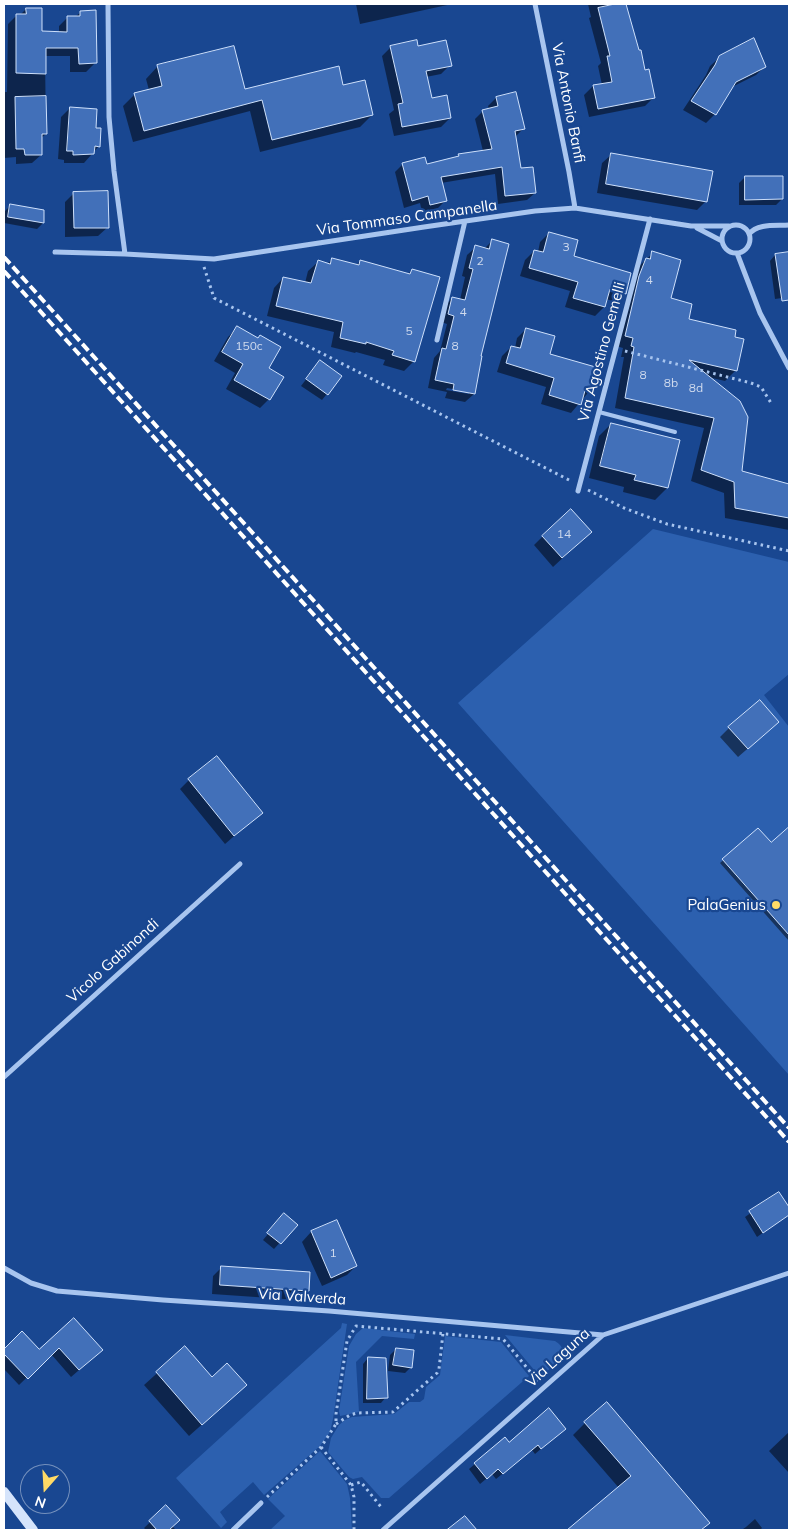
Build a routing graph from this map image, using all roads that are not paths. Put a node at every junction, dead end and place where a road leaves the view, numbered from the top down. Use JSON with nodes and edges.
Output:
{"nodes":[{"id":1,"x":535,"y":4,"type":"edge"},
{"id":2,"x":108,"y":5,"type":"dead end"},
{"id":3,"x":575,"y":208,"type":"junction"},
{"id":4,"x":650,"y":219,"type":"junction"},
{"id":5,"x":465,"y":221,"type":"junction"},
{"id":6,"x":789,"y":225,"type":"edge"},
{"id":7,"x":691,"y":226,"type":"junction"},
{"id":8,"x":729,"y":226,"type":"junction"},
{"id":9,"x":749,"y":234,"type":"junction"},
{"id":10,"x":722,"y":241,"type":"junction"},
{"id":11,"x":54,"y":252,"type":"dead end"},
{"id":12,"x":737,"y":253,"type":"junction"},
{"id":13,"x":125,"y":254,"type":"junction"},
{"id":14,"x":437,"y":340,"type":"dead end"},
{"id":15,"x":789,"y":368,"type":"edge"},
{"id":16,"x":599,"y":412,"type":"junction"},
{"id":17,"x":675,"y":432,"type":"dead end"},
{"id":18,"x":579,"y":488,"type":"road end"},
{"id":19,"x":240,"y":864,"type":"dead end"},
{"id":20,"x":4,"y":1077,"type":"edge"},
{"id":21,"x":4,"y":1268,"type":"edge"},
{"id":22,"x":789,"y":1273,"type":"edge"},
{"id":23,"x":603,"y":1335,"type":"junction"},
{"id":24,"x":4,"y":1492,"type":"edge"},
{"id":25,"x":263,"y":1501,"type":"road end"},
{"id":26,"x":33,"y":1530,"type":"edge"},
{"id":27,"x":233,"y":1530,"type":"edge"},
{"id":28,"x":383,"y":1530,"type":"edge"}],
"edges":[{"from":1,"to":3,"type":"street","name":"Via Antonio Banfi"},
{"from":2,"to":13,"type":"street"},
{"from":3,"to":4,"type":"street","name":"Via Tommaso Campanella"},
{"from":3,"to":5,"type":"street","name":"Via Tommaso Campanella"},
{"from":4,"to":7,"type":"street","name":"Via Tommaso Campanella"},
{"from":4,"to":16,"type":"street","name":"Via Agostino Gemelli"},
{"from":5,"to":13,"type":"street","name":"Via Tommaso Campanella"},
{"from":5,"to":14,"type":"street"},
{"from":6,"to":9,"type":"street"},
{"from":7,"to":8,"type":"street","name":"Via Tommaso Campanella"},
{"from":7,"to":10,"type":"street","name":"Via Tommaso Campanella"},
{"from":8,"to":9,"type":"street","name":"Via Tommaso Campanella"},
{"from":8,"to":10,"type":"street"},
{"from":9,"to":12,"type":"street"},
{"from":10,"to":12,"type":"street","name":"Via Tommaso Campanella"},
{"from":11,"to":13,"type":"street","name":"Via Tommaso Campanella"},
{"from":12,"to":15,"type":"street"},
{"from":16,"to":17,"type":"lane"},
{"from":16,"to":18,"type":"street","name":"Via Agostino Gemelli"},
{"from":19,"to":20,"type":"street","name":"Vicolo Gabinondi"},
{"from":21,"to":23,"type":"street","name":"Via Valverda"},
{"from":22,"to":23,"type":"street","name":"Via Laguna"},
{"from":23,"to":28,"type":"street","name":"Via Laguna"},
{"from":24,"to":26,"type":"main road"},
{"from":25,"to":27,"type":"street"}]}
